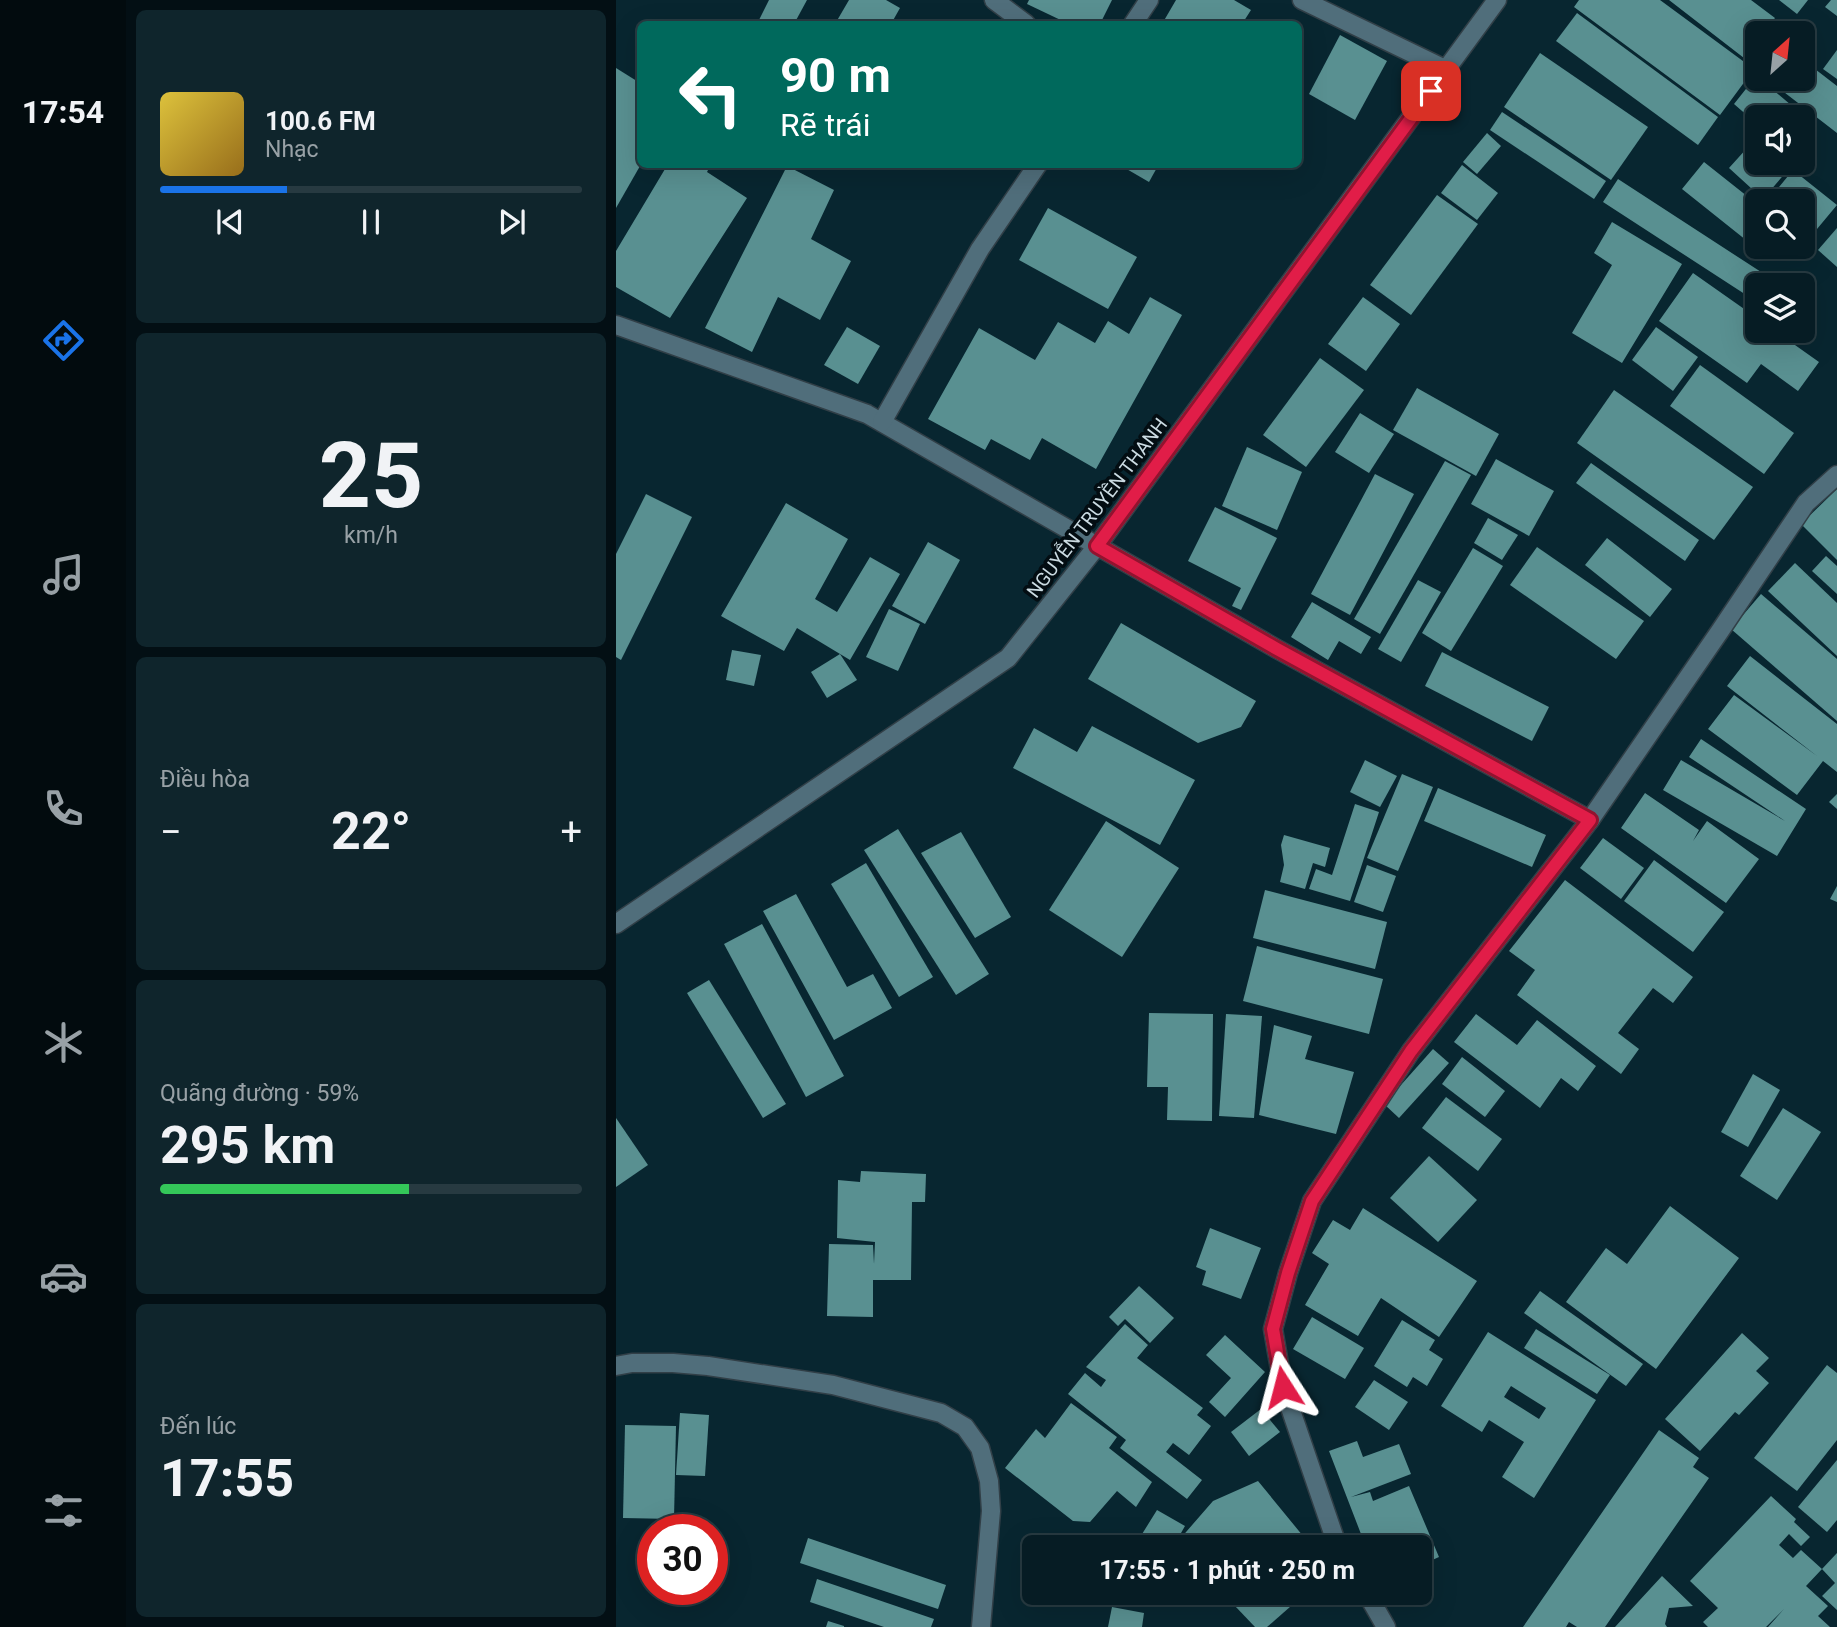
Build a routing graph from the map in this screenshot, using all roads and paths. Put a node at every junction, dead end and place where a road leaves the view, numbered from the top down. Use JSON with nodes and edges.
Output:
{"nodes":[{"id":1,"x":994,"y":0,"type":"edge"},
{"id":2,"x":1149,"y":0,"type":"edge"},
{"id":3,"x":1302,"y":0,"type":"edge"},
{"id":4,"x":1497,"y":0,"type":"edge"},
{"id":5,"x":1022,"y":21,"type":"edge"},
{"id":6,"x":1135,"y":21,"type":"edge"},
{"id":7,"x":1447,"y":69,"type":"junction"},
{"id":8,"x":1035,"y":168,"type":"edge"},
{"id":9,"x":616,"y":326,"type":"edge"},
{"id":10,"x":882,"y":422,"type":"junction"},
{"id":11,"x":1837,"y":475,"type":"edge"},
{"id":12,"x":1097,"y":546,"type":"junction"},
{"id":13,"x":1590,"y":820,"type":"junction"},
{"id":14,"x":616,"y":924,"type":"edge"},
{"id":15,"x":616,"y":1366,"type":"edge"},
{"id":16,"x":1334,"y":1535,"type":"edge"},
{"id":17,"x":1373,"y":1605,"type":"edge"},
{"id":18,"x":981,"y":1627,"type":"edge"},
{"id":19,"x":1386,"y":1627,"type":"edge"}],
"edges":[{"from":1,"to":5,"type":"street"},
{"from":2,"to":6,"type":"street"},
{"from":3,"to":7,"type":"street"},
{"from":4,"to":7,"type":"street","name":"NGUYỄN TRUYỀN THANH"},
{"from":7,"to":12,"type":"street","name":"NGUYỄN TRUYỀN THANH"},
{"from":8,"to":10,"type":"street"},
{"from":9,"to":10,"type":"street"},
{"from":10,"to":12,"type":"street"},
{"from":11,"to":13,"type":"street"},
{"from":12,"to":13,"type":"street"},
{"from":12,"to":14,"type":"street","name":"NGUYỄN TRUYỀN THANH"},
{"from":13,"to":16,"type":"street"},
{"from":15,"to":18,"type":"street"},
{"from":17,"to":19,"type":"street"}]}
